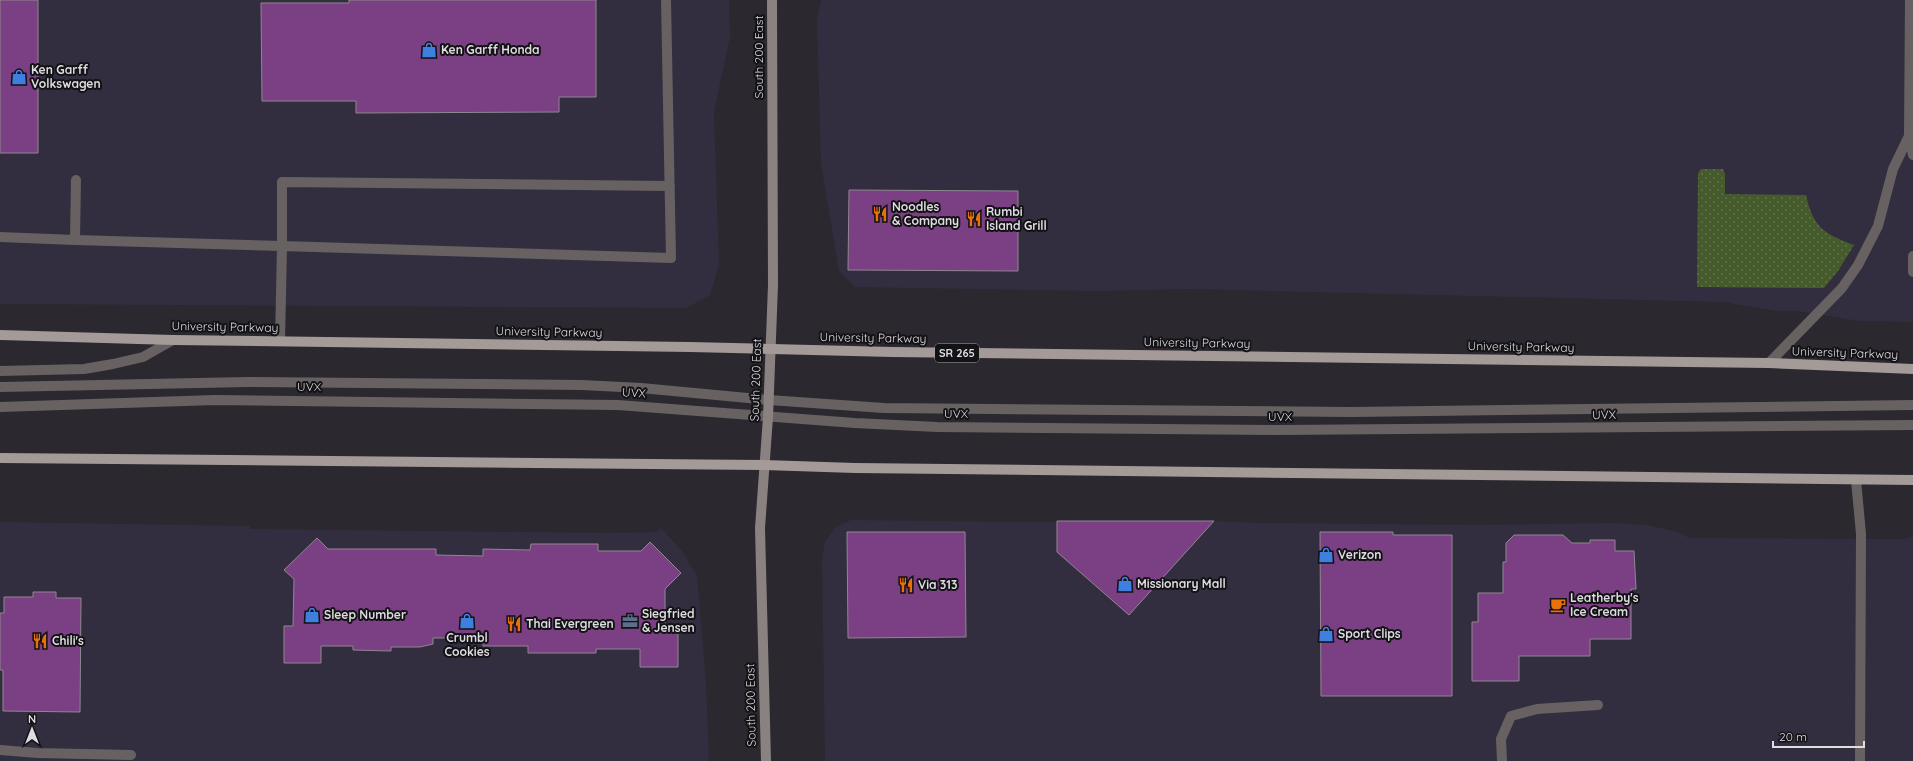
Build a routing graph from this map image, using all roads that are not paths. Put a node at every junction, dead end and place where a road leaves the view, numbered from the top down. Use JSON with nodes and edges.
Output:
{"nodes":[{"id":1,"x":666,"y":0,"type":"edge"},
{"id":2,"x":772,"y":0,"type":"edge"},
{"id":3,"x":1910,"y":0,"type":"edge"},
{"id":4,"x":1909,"y":136,"type":"junction"},
{"id":5,"x":1913,"y":155,"type":"edge"},
{"id":6,"x":76,"y":180,"type":"dead end"},
{"id":7,"x":670,"y":186,"type":"junction"},
{"id":8,"x":0,"y":237,"type":"edge"},
{"id":9,"x":75,"y":240,"type":"junction"},
{"id":10,"x":282,"y":246,"type":"junction"},
{"id":11,"x":1913,"y":256,"type":"edge"},
{"id":12,"x":1913,"y":272,"type":"edge"},
{"id":13,"x":0,"y":335,"type":"edge"},
{"id":14,"x":173,"y":340,"type":"junction"},
{"id":15,"x":280,"y":341,"type":"junction"},
{"id":16,"x":770,"y":349,"type":"junction"},
{"id":17,"x":1769,"y":364,"type":"junction"},
{"id":18,"x":1913,"y":369,"type":"edge"},
{"id":19,"x":0,"y":371,"type":"edge"},
{"id":20,"x":0,"y":387,"type":"edge"},
{"id":21,"x":769,"y":400,"type":"junction"},
{"id":22,"x":1913,"y":405,"type":"edge"},
{"id":23,"x":0,"y":407,"type":"edge"},
{"id":24,"x":768,"y":417,"type":"junction"},
{"id":25,"x":1913,"y":425,"type":"edge"},
{"id":26,"x":0,"y":458,"type":"edge"},
{"id":27,"x":764,"y":465,"type":"junction"},
{"id":28,"x":1856,"y":480,"type":"junction"},
{"id":29,"x":1913,"y":480,"type":"edge"},
{"id":30,"x":1598,"y":705,"type":"dead end"},
{"id":31,"x":0,"y":750,"type":"edge"},
{"id":32,"x":131,"y":755,"type":"dead end"},
{"id":33,"x":766,"y":761,"type":"edge"},
{"id":34,"x":1502,"y":761,"type":"edge"},
{"id":35,"x":1860,"y":761,"type":"edge"}],
"edges":[{"from":1,"to":7,"type":"lane"},
{"from":2,"to":16,"type":"street","name":"South 200 East"},
{"from":3,"to":4,"type":"lane"},
{"from":4,"to":5,"type":"lane"},
{"from":4,"to":17,"type":"lane"},
{"from":6,"to":9,"type":"lane"},
{"from":7,"to":10,"type":"lane"},
{"from":7,"to":10,"type":"lane"},
{"from":8,"to":9,"type":"lane"},
{"from":9,"to":10,"type":"lane"},
{"from":10,"to":15,"type":"lane"},
{"from":11,"to":12,"type":"lane"},
{"from":13,"to":14,"type":"main road","name":"University Parkway","number":"SR 265"},
{"from":14,"to":15,"type":"main road","name":"University Parkway","number":"SR 265"},
{"from":14,"to":19,"type":"lane"},
{"from":15,"to":16,"type":"main road","name":"University Parkway","number":"SR 265"},
{"from":16,"to":17,"type":"main road","name":"University Parkway","number":"SR 265"},
{"from":16,"to":21,"type":"street","name":"South 200 East"},
{"from":17,"to":18,"type":"main road","name":"University Parkway","number":"SR 265"},
{"from":20,"to":21,"type":"lane"},
{"from":21,"to":22,"type":"lane"},
{"from":21,"to":24,"type":"street","name":"South 200 East"},
{"from":23,"to":24,"type":"lane","name":"UVX"},
{"from":24,"to":25,"type":"lane","name":"UVX"},
{"from":24,"to":27,"type":"street","name":"South 200 East"},
{"from":26,"to":27,"type":"main road"},
{"from":27,"to":28,"type":"main road"},
{"from":27,"to":33,"type":"street","name":"South 200 East"},
{"from":28,"to":29,"type":"main road"},
{"from":28,"to":35,"type":"lane"},
{"from":30,"to":34,"type":"lane"},
{"from":31,"to":32,"type":"lane"}]}
